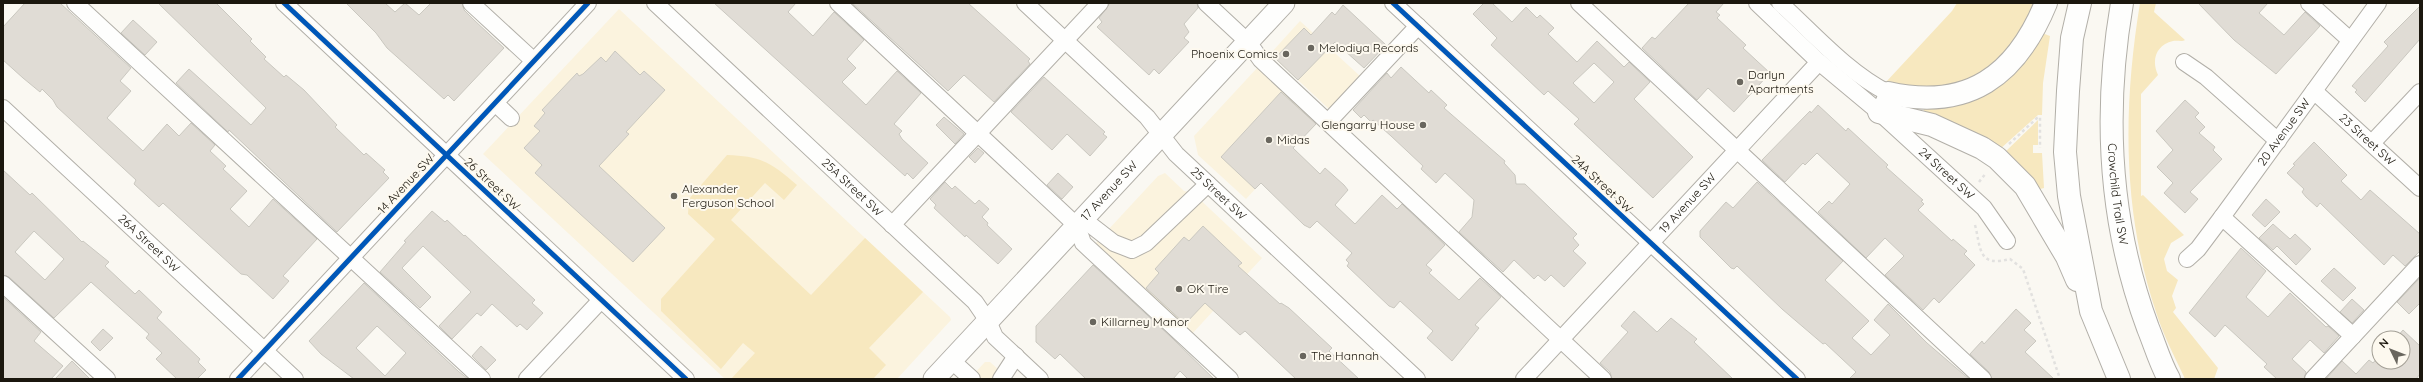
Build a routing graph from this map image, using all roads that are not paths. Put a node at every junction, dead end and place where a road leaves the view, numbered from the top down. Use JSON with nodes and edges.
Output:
{"nodes":[{"id":1,"x":75,"y":3,"type":"edge"},
{"id":2,"x":284,"y":3,"type":"edge"},
{"id":3,"x":471,"y":3,"type":"edge"},
{"id":4,"x":588,"y":3,"type":"edge"},
{"id":5,"x":655,"y":3,"type":"edge"},
{"id":6,"x":838,"y":3,"type":"edge"},
{"id":7,"x":1025,"y":3,"type":"edge"},
{"id":8,"x":1100,"y":3,"type":"edge"},
{"id":9,"x":1206,"y":3,"type":"edge"},
{"id":10,"x":1284,"y":3,"type":"edge"},
{"id":11,"x":1393,"y":3,"type":"edge"},
{"id":12,"x":1579,"y":3,"type":"edge"},
{"id":13,"x":1757,"y":3,"type":"edge"},
{"id":14,"x":1780,"y":3,"type":"edge"},
{"id":15,"x":2046,"y":3,"type":"edge"},
{"id":16,"x":2080,"y":3,"type":"edge"},
{"id":17,"x":2122,"y":3,"type":"edge"},
{"id":18,"x":2309,"y":3,"type":"edge"},
{"id":19,"x":2378,"y":3,"type":"edge"},
{"id":20,"x":1418,"y":26,"type":"junction"},
{"id":21,"x":1066,"y":40,"type":"junction"},
{"id":22,"x":2350,"y":40,"type":"junction"},
{"id":23,"x":1248,"y":42,"type":"junction"},
{"id":24,"x":534,"y":61,"type":"junction"},
{"id":25,"x":1819,"y":62,"type":"junction"},
{"id":26,"x":2184,"y":62,"type":"dead end"},
{"id":27,"x":2314,"y":91,"type":"junction"},
{"id":28,"x":2420,"y":92,"type":"edge"},
{"id":29,"x":1883,"y":102,"type":"junction"},
{"id":30,"x":495,"y":103,"type":"junction"},
{"id":31,"x":3,"y":108,"type":"edge"},
{"id":32,"x":511,"y":118,"type":"dead end"},
{"id":33,"x":1328,"y":122,"type":"junction"},
{"id":34,"x":978,"y":134,"type":"junction"},
{"id":35,"x":1161,"y":135,"type":"junction"},
{"id":36,"x":2278,"y":141,"type":"junction"},
{"id":37,"x":2372,"y":143,"type":"junction"},
{"id":38,"x":1738,"y":150,"type":"junction"},
{"id":39,"x":447,"y":155,"type":"junction"},
{"id":40,"x":1208,"y":184,"type":"junction"},
{"id":41,"x":2420,"y":188,"type":"edge"},
{"id":42,"x":2222,"y":217,"type":"junction"},
{"id":43,"x":1080,"y":223,"type":"junction"},
{"id":44,"x":892,"y":224,"type":"junction"},
{"id":45,"x":2007,"y":241,"type":"dead end"},
{"id":46,"x":1651,"y":243,"type":"junction"},
{"id":47,"x":351,"y":257,"type":"junction"},
{"id":48,"x":2187,"y":259,"type":"dead end"},
{"id":49,"x":2420,"y":264,"type":"edge"},
{"id":50,"x":3,"y":284,"type":"edge"},
{"id":51,"x":601,"y":300,"type":"junction"},
{"id":52,"x":2091,"y":311,"type":"junction"},
{"id":53,"x":988,"y":321,"type":"junction"},
{"id":54,"x":2353,"y":336,"type":"junction"},
{"id":55,"x":1561,"y":339,"type":"junction"},
{"id":56,"x":264,"y":351,"type":"junction"},
{"id":57,"x":1016,"y":356,"type":"junction"},
{"id":58,"x":951,"y":360,"type":"junction"},
{"id":59,"x":107,"y":379,"type":"edge"},
{"id":60,"x":238,"y":379,"type":"edge"},
{"id":61,"x":295,"y":379,"type":"edge"},
{"id":62,"x":482,"y":379,"type":"edge"},
{"id":63,"x":527,"y":379,"type":"edge"},
{"id":64,"x":686,"y":379,"type":"edge"},
{"id":65,"x":934,"y":379,"type":"edge"},
{"id":66,"x":972,"y":379,"type":"edge"},
{"id":67,"x":1001,"y":379,"type":"edge"},
{"id":68,"x":1040,"y":379,"type":"edge"},
{"id":69,"x":1230,"y":379,"type":"edge"},
{"id":70,"x":1418,"y":379,"type":"edge"},
{"id":71,"x":1524,"y":379,"type":"edge"},
{"id":72,"x":1603,"y":379,"type":"edge"},
{"id":73,"x":1797,"y":379,"type":"edge"},
{"id":74,"x":1983,"y":379,"type":"edge"},
{"id":75,"x":2119,"y":379,"type":"edge"},
{"id":76,"x":2169,"y":379,"type":"edge"},
{"id":77,"x":2313,"y":379,"type":"edge"}],
"edges":[{"from":1,"to":47,"type":"street"},
{"from":2,"to":39,"type":"street","name":"26 Street SW"},
{"from":3,"to":24,"type":"street"},
{"from":4,"to":24,"type":"street","name":"14 Avenue SW"},
{"from":5,"to":44,"type":"street","name":"25A Street SW"},
{"from":6,"to":34,"type":"street"},
{"from":7,"to":21,"type":"street","name":"25 Street SW"},
{"from":8,"to":21,"type":"street"},
{"from":9,"to":23,"type":"street"},
{"from":10,"to":23,"type":"main road","name":"17 Avenue SW"},
{"from":11,"to":20,"type":"street","name":"24A Street SW"},
{"from":12,"to":38,"type":"street"},
{"from":13,"to":25,"type":"street","name":"24 Street SW"},
{"from":14,"to":29,"type":"street","name":"24 Street SW"},
{"from":15,"to":29,"type":"highway"},
{"from":16,"to":52,"type":"highway"},
{"from":17,"to":76,"type":"highway","name":"Crowchild Trail SW"},
{"from":18,"to":22,"type":"street"},
{"from":19,"to":22,"type":"street","name":"20 Avenue SW"},
{"from":20,"to":33,"type":"street"},
{"from":20,"to":46,"type":"street","name":"24A Street SW"},
{"from":21,"to":34,"type":"street"},
{"from":21,"to":35,"type":"street","name":"25 Street SW"},
{"from":22,"to":27,"type":"street","name":"20 Avenue SW"},
{"from":23,"to":33,"type":"street"},
{"from":23,"to":35,"type":"main road","name":"17 Avenue SW"},
{"from":24,"to":30,"type":"street","name":"14 Avenue SW"},
{"from":25,"to":29,"type":"street","name":"24 Street SW"},
{"from":25,"to":38,"type":"street","name":"19 Avenue SW"},
{"from":26,"to":36,"type":"street"},
{"from":27,"to":36,"type":"street","name":"20 Avenue SW"},
{"from":27,"to":37,"type":"street","name":"23 Street SW"},
{"from":28,"to":37,"type":"street"},
{"from":29,"to":45,"type":"street","name":"24 Street SW"},
{"from":29,"to":52,"type":"highway"},
{"from":30,"to":32,"type":"street"},
{"from":30,"to":39,"type":"street","name":"14 Avenue SW"},
{"from":31,"to":56,"type":"street","name":"26A Street SW"},
{"from":33,"to":55,"type":"street"},
{"from":34,"to":43,"type":"street"},
{"from":34,"to":44,"type":"street"},
{"from":35,"to":40,"type":"street","name":"25 Street SW"},
{"from":35,"to":43,"type":"main road","name":"17 Avenue SW"},
{"from":36,"to":42,"type":"street","name":"20 Avenue SW"},
{"from":37,"to":41,"type":"street","name":"23 Street SW"},
{"from":38,"to":46,"type":"street","name":"19 Avenue SW"},
{"from":38,"to":74,"type":"street"},
{"from":39,"to":47,"type":"street","name":"14 Avenue SW"},
{"from":39,"to":51,"type":"street","name":"26 Street SW"},
{"from":40,"to":43,"type":"street"},
{"from":40,"to":70,"type":"street","name":"25 Street SW"},
{"from":42,"to":48,"type":"street","name":"20 Avenue SW"},
{"from":42,"to":54,"type":"street"},
{"from":43,"to":53,"type":"main road","name":"17 Avenue SW"},
{"from":43,"to":69,"type":"street"},
{"from":44,"to":53,"type":"street","name":"25A Street SW"},
{"from":46,"to":55,"type":"street","name":"19 Avenue SW"},
{"from":46,"to":73,"type":"street","name":"24A Street SW"},
{"from":47,"to":56,"type":"street","name":"14 Avenue SW"},
{"from":47,"to":62,"type":"street"},
{"from":49,"to":54,"type":"street"},
{"from":50,"to":59,"type":"street"},
{"from":51,"to":63,"type":"street"},
{"from":51,"to":64,"type":"street","name":"26 Street SW"},
{"from":52,"to":75,"type":"highway"},
{"from":53,"to":57,"type":"street","name":"25A Street SW"},
{"from":53,"to":58,"type":"main road","name":"17 Avenue SW"},
{"from":54,"to":77,"type":"street"},
{"from":55,"to":71,"type":"street","name":"19 Avenue SW"},
{"from":55,"to":72,"type":"street"},
{"from":56,"to":60,"type":"street","name":"14 Avenue SW"},
{"from":56,"to":61,"type":"street","name":"26A Street SW"},
{"from":57,"to":67,"type":"street"},
{"from":57,"to":68,"type":"street","name":"25A Street SW"},
{"from":58,"to":65,"type":"main road","name":"17 Avenue SW"},
{"from":58,"to":66,"type":"street"}]}
